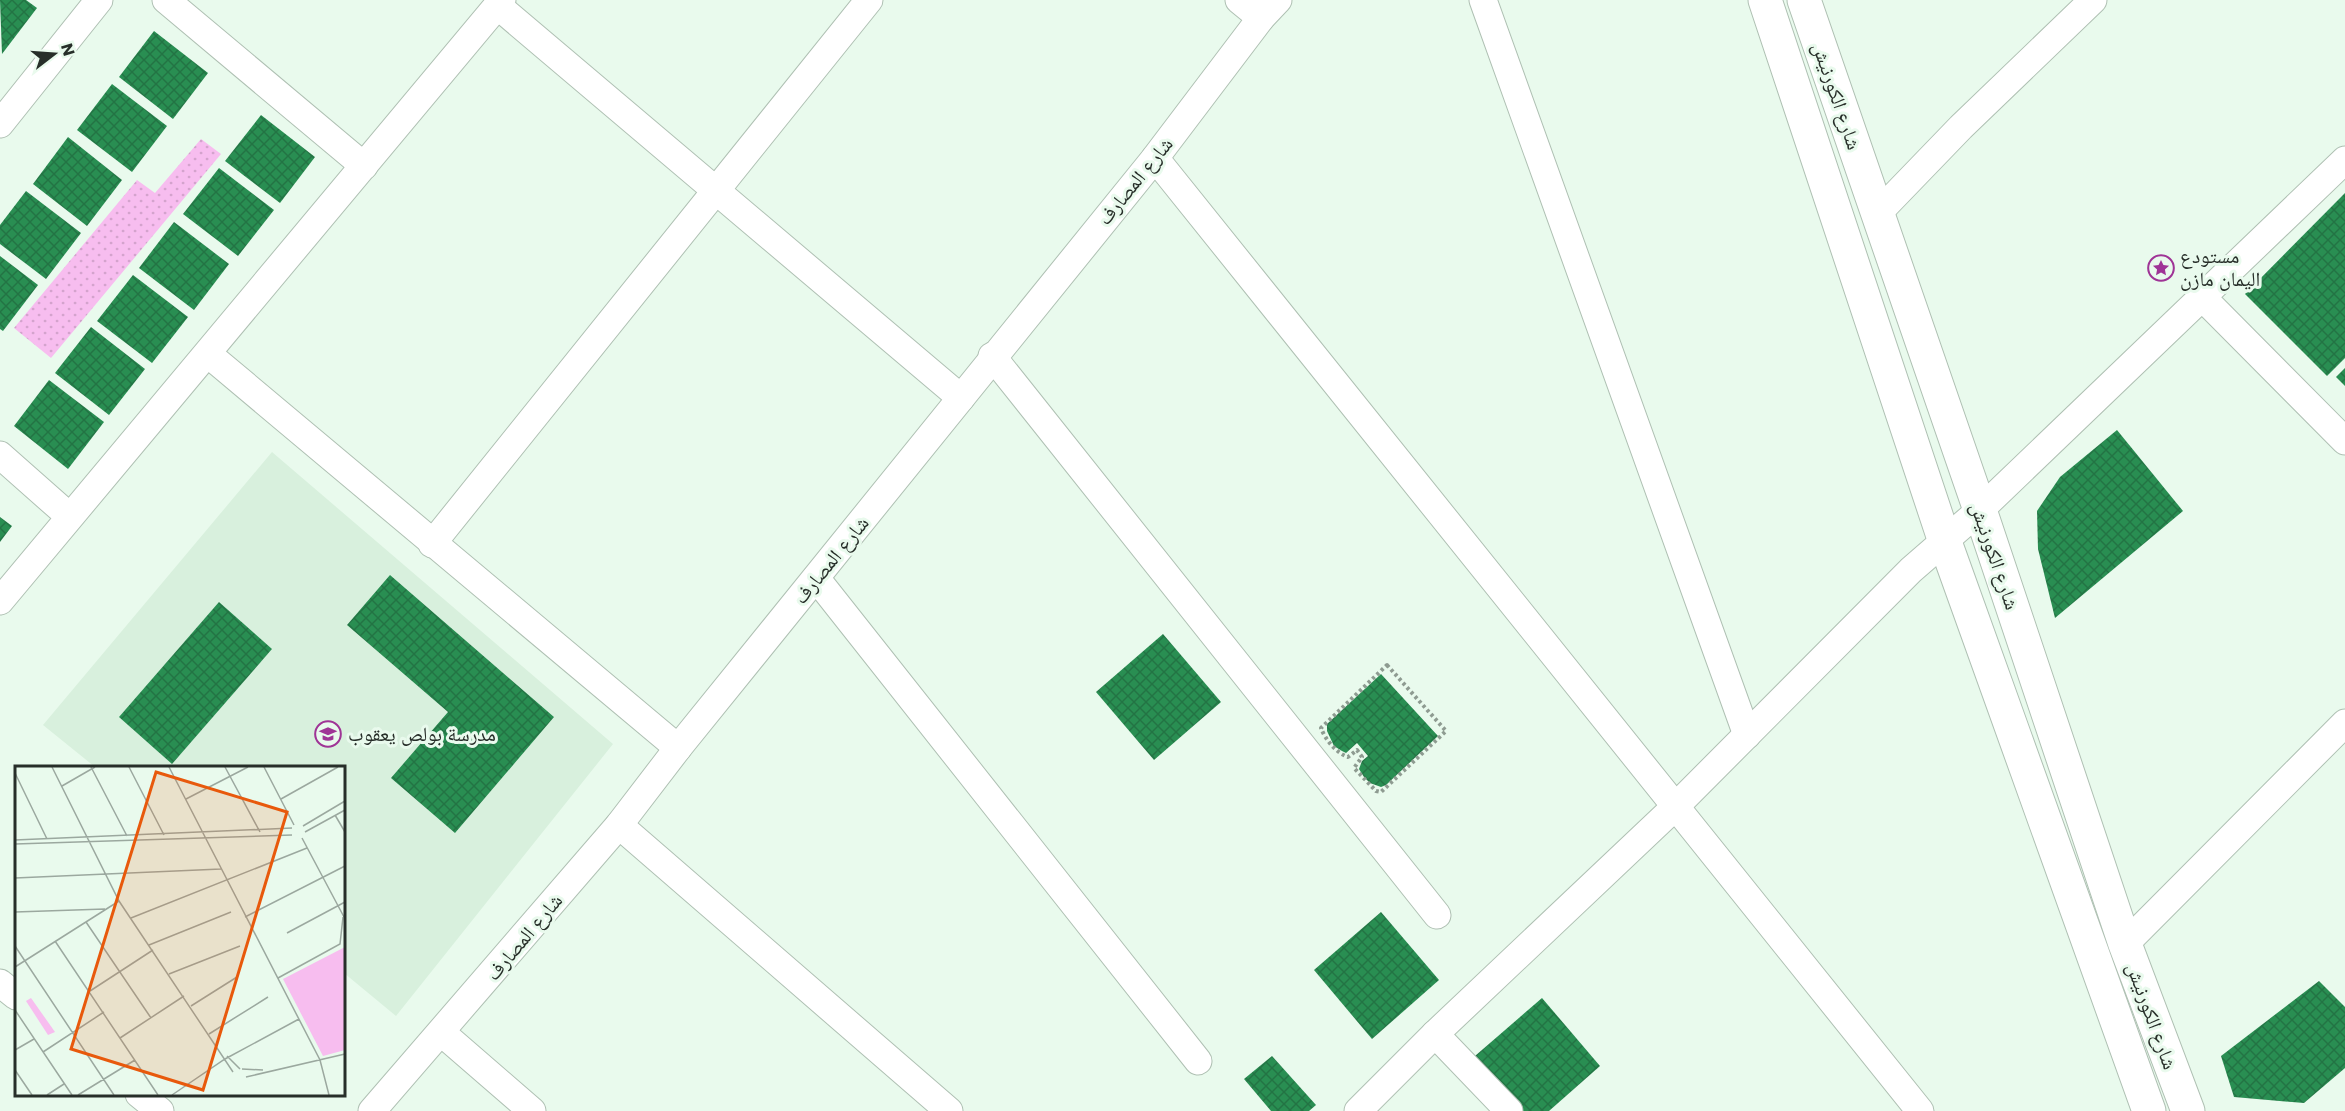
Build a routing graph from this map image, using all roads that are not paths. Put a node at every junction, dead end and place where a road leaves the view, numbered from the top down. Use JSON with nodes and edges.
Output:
{"nodes":[{"id":1,"x":99,"y":0,"type":"edge"},
{"id":2,"x":165,"y":0,"type":"edge"},
{"id":3,"x":869,"y":0,"type":"edge"},
{"id":4,"x":1239,"y":0,"type":"edge"},
{"id":5,"x":1483,"y":0,"type":"edge"},
{"id":6,"x":1765,"y":0,"type":"edge"},
{"id":7,"x":1804,"y":0,"type":"edge"},
{"id":8,"x":2093,"y":0,"type":"edge"},
{"id":9,"x":500,"y":3,"type":"edge"},
{"id":10,"x":1269,"y":9,"type":"edge"},
{"id":11,"x":0,"y":124,"type":"edge"},
{"id":12,"x":1155,"y":158,"type":"junction"},
{"id":13,"x":2345,"y":160,"type":"edge"},
{"id":14,"x":364,"y":166,"type":"junction"},
{"id":15,"x":717,"y":189,"type":"junction"},
{"id":16,"x":1877,"y":214,"type":"junction"},
{"id":17,"x":2201,"y":296,"type":"junction"},
{"id":18,"x":207,"y":354,"type":"junction"},
{"id":19,"x":992,"y":356,"type":"junction"},
{"id":20,"x":961,"y":398,"type":"junction"},
{"id":21,"x":2345,"y":441,"type":"edge"},
{"id":22,"x":0,"y":455,"type":"edge"},
{"id":23,"x":1980,"y":510,"type":"junction"},
{"id":24,"x":69,"y":516,"type":"junction"},
{"id":25,"x":1945,"y":542,"type":"junction"},
{"id":26,"x":432,"y":544,"type":"junction"},
{"id":27,"x":816,"y":578,"type":"junction"},
{"id":28,"x":0,"y":600,"type":"edge"},
{"id":29,"x":2345,"y":723,"type":"edge"},
{"id":30,"x":1747,"y":735,"type":"junction"},
{"id":31,"x":678,"y":748,"type":"junction"},
{"id":32,"x":1676,"y":806,"type":"junction"},
{"id":33,"x":619,"y":825,"type":"junction"},
{"id":34,"x":1437,"y":915,"type":"dead end"},
{"id":35,"x":2125,"y":944,"type":"junction"},
{"id":36,"x":0,"y":983,"type":"edge"},
{"id":37,"x":15,"y":995,"type":"edge"},
{"id":38,"x":442,"y":1033,"type":"junction"},
{"id":39,"x":1435,"y":1034,"type":"junction"},
{"id":40,"x":1198,"y":1061,"type":"dead end"},
{"id":41,"x":140,"y":1096,"type":"edge"},
{"id":42,"x":160,"y":1111,"type":"edge"},
{"id":43,"x":372,"y":1111,"type":"edge"},
{"id":44,"x":532,"y":1111,"type":"edge"},
{"id":45,"x":949,"y":1111,"type":"edge"},
{"id":46,"x":1358,"y":1111,"type":"edge"},
{"id":47,"x":1509,"y":1111,"type":"edge"},
{"id":48,"x":1920,"y":1111,"type":"edge"},
{"id":49,"x":2149,"y":1111,"type":"edge"},
{"id":50,"x":2188,"y":1111,"type":"edge"}],
"edges":[{"from":1,"to":11,"type":"street"},
{"from":2,"to":14,"type":"street"},
{"from":3,"to":15,"type":"street"},
{"from":4,"to":10,"type":"street"},
{"from":5,"to":30,"type":"street"},
{"from":6,"to":25,"type":"street","name":"شارع الكورنيش"},
{"from":7,"to":16,"type":"street","name":"شارع الكورنيش"},
{"from":8,"to":16,"type":"street"},
{"from":9,"to":14,"type":"street"},
{"from":9,"to":15,"type":"street"},
{"from":10,"to":12,"type":"street","name":"شارع المصارف"},
{"from":12,"to":19,"type":"street","name":"شارع المصارف"},
{"from":12,"to":32,"type":"street"},
{"from":13,"to":17,"type":"street"},
{"from":14,"to":18,"type":"street"},
{"from":15,"to":20,"type":"street"},
{"from":15,"to":26,"type":"street"},
{"from":16,"to":23,"type":"street","name":"شارع الكورنيش"},
{"from":17,"to":21,"type":"street"},
{"from":17,"to":23,"type":"street"},
{"from":18,"to":24,"type":"street"},
{"from":18,"to":26,"type":"street"},
{"from":19,"to":20,"type":"street","name":"شارع المصارف"},
{"from":19,"to":34,"type":"street"},
{"from":20,"to":27,"type":"street","name":"شارع المصارف"},
{"from":22,"to":24,"type":"street"},
{"from":23,"to":25,"type":"street"},
{"from":23,"to":35,"type":"street","name":"شارع الكورنيش"},
{"from":24,"to":28,"type":"street"},
{"from":25,"to":30,"type":"street"},
{"from":25,"to":49,"type":"street","name":"شارع الكورنيش"},
{"from":26,"to":31,"type":"street"},
{"from":27,"to":31,"type":"street","name":"شارع المصارف"},
{"from":27,"to":40,"type":"street"},
{"from":29,"to":35,"type":"street"},
{"from":30,"to":32,"type":"street"},
{"from":31,"to":33,"type":"street","name":"شارع المصارف"},
{"from":32,"to":39,"type":"street"},
{"from":32,"to":48,"type":"street"},
{"from":33,"to":38,"type":"street","name":"شارع المصارف"},
{"from":33,"to":45,"type":"street"},
{"from":35,"to":50,"type":"street","name":"شارع الكورنيش"},
{"from":36,"to":37,"type":"street"},
{"from":38,"to":43,"type":"street","name":"شارع المصارف"},
{"from":38,"to":44,"type":"street"},
{"from":39,"to":46,"type":"street"},
{"from":39,"to":47,"type":"street"},
{"from":41,"to":42,"type":"street"}]}
